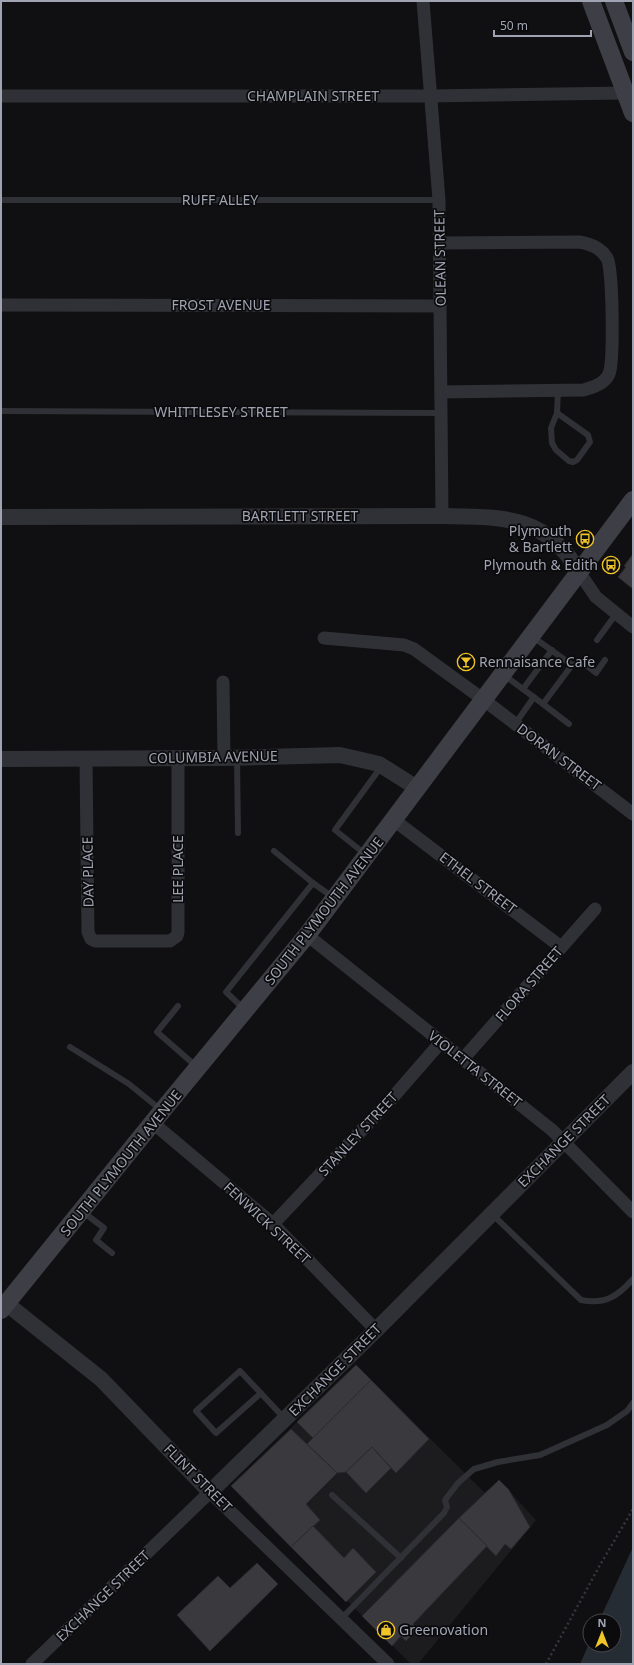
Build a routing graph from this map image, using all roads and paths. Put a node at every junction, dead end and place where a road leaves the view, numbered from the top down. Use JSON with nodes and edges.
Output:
{"nodes":[{"id":1,"x":423,"y":1,"type":"edge"},
{"id":2,"x":591,"y":1,"type":"edge"},
{"id":3,"x":614,"y":1,"type":"edge"},
{"id":4,"x":633,"y":52,"type":"edge"},
{"id":5,"x":624,"y":93,"type":"junction"},
{"id":6,"x":1,"y":96,"type":"edge"},
{"id":7,"x":430,"y":96,"type":"junction"},
{"id":8,"x":633,"y":113,"type":"edge"},
{"id":9,"x":1,"y":200,"type":"edge"},
{"id":10,"x":439,"y":200,"type":"junction"},
{"id":11,"x":440,"y":243,"type":"junction"},
{"id":12,"x":1,"y":305,"type":"edge"},
{"id":13,"x":440,"y":306,"type":"junction"},
{"id":14,"x":558,"y":390,"type":"junction"},
{"id":15,"x":441,"y":392,"type":"junction"},
{"id":16,"x":1,"y":411,"type":"edge"},
{"id":17,"x":441,"y":413,"type":"junction"},
{"id":18,"x":557,"y":413,"type":"junction"},
{"id":19,"x":633,"y":500,"type":"edge"},
{"id":20,"x":442,"y":516,"type":"junction"},
{"id":21,"x":1,"y":517,"type":"edge"},
{"id":22,"x":579,"y":572,"type":"junction"},
{"id":23,"x":616,"y":614,"type":"junction"},
{"id":24,"x":633,"y":627,"type":"edge"},
{"id":25,"x":531,"y":636,"type":"junction"},
{"id":26,"x":324,"y":638,"type":"dead end"},
{"id":27,"x":597,"y":640,"type":"dead end"},
{"id":28,"x":552,"y":650,"type":"junction"},
{"id":29,"x":605,"y":660,"type":"dead end"},
{"id":30,"x":572,"y":665,"type":"junction"},
{"id":31,"x":503,"y":674,"type":"junction"},
{"id":32,"x":223,"y":682,"type":"dead end"},
{"id":33,"x":523,"y":689,"type":"junction"},
{"id":34,"x":534,"y":697,"type":"junction"},
{"id":35,"x":484,"y":700,"type":"junction"},
{"id":36,"x":543,"y":704,"type":"junction"},
{"id":37,"x":515,"y":724,"type":"junction"},
{"id":38,"x":569,"y":724,"type":"dead end"},
{"id":39,"x":178,"y":758,"type":"junction"},
{"id":40,"x":230,"y":758,"type":"junction"},
{"id":41,"x":1,"y":759,"type":"edge"},
{"id":42,"x":86,"y":759,"type":"junction"},
{"id":43,"x":382,"y":766,"type":"junction"},
{"id":44,"x":417,"y":788,"type":"junction"},
{"id":45,"x":633,"y":814,"type":"edge"},
{"id":46,"x":394,"y":820,"type":"junction"},
{"id":47,"x":238,"y":833,"type":"dead end"},
{"id":48,"x":274,"y":851,"type":"dead end"},
{"id":49,"x":368,"y":856,"type":"junction"},
{"id":50,"x":313,"y":883,"type":"junction"},
{"id":51,"x":335,"y":899,"type":"junction"},
{"id":52,"x":595,"y":909,"type":"dead end"},
{"id":53,"x":307,"y":935,"type":"junction"},
{"id":54,"x":136,"y":941,"type":"joint"},
{"id":55,"x":561,"y":947,"type":"junction"},
{"id":56,"x":178,"y":1006,"type":"dead end"},
{"id":57,"x":245,"y":1010,"type":"junction"},
{"id":58,"x":441,"y":1042,"type":"junction"},
{"id":59,"x":70,"y":1047,"type":"dead end"},
{"id":60,"x":463,"y":1059,"type":"junction"},
{"id":61,"x":198,"y":1068,"type":"junction"},
{"id":62,"x":633,"y":1072,"type":"edge"},
{"id":63,"x":158,"y":1117,"type":"junction"},
{"id":64,"x":564,"y":1141,"type":"junction"},
{"id":65,"x":82,"y":1211,"type":"junction"},
{"id":66,"x":633,"y":1212,"type":"edge"},
{"id":67,"x":492,"y":1214,"type":"junction"},
{"id":68,"x":273,"y":1224,"type":"junction"},
{"id":69,"x":112,"y":1253,"type":"dead end"},
{"id":70,"x":633,"y":1279,"type":"edge"},
{"id":71,"x":3,"y":1305,"type":"edge"},
{"id":72,"x":376,"y":1330,"type":"junction"},
{"id":73,"x":261,"y":1392,"type":"junction"},
{"id":74,"x":633,"y":1403,"type":"edge"},
{"id":75,"x":285,"y":1419,"type":"junction"},
{"id":76,"x":210,"y":1492,"type":"junction"},
{"id":77,"x":332,"y":1495,"type":"dead end"},
{"id":78,"x":633,"y":1509,"type":"edge"},
{"id":79,"x":401,"y":1558,"type":"junction"},
{"id":80,"x":341,"y":1619,"type":"junction"},
{"id":81,"x":32,"y":1664,"type":"edge"},
{"id":82,"x":388,"y":1664,"type":"edge"},
{"id":83,"x":546,"y":1664,"type":"edge"}],
"edges":[{"from":1,"to":7,"type":"street","name":"OLEAN STREET"},
{"from":2,"to":5,"type":"main road"},
{"from":3,"to":4,"type":"main road"},
{"from":5,"to":7,"type":"street","name":"CHAMPLAIN STREET"},
{"from":5,"to":8,"type":"main road"},
{"from":6,"to":7,"type":"street","name":"CHAMPLAIN STREET"},
{"from":7,"to":10,"type":"street","name":"OLEAN STREET"},
{"from":9,"to":10,"type":"lane","name":"RUFF ALLEY"},
{"from":10,"to":11,"type":"street","name":"OLEAN STREET"},
{"from":11,"to":13,"type":"street","name":"OLEAN STREET"},
{"from":11,"to":14,"type":"street"},
{"from":12,"to":13,"type":"street","name":"FROST AVENUE"},
{"from":13,"to":15,"type":"street","name":"OLEAN STREET"},
{"from":14,"to":15,"type":"street"},
{"from":14,"to":18,"type":"lane"},
{"from":15,"to":17,"type":"street","name":"OLEAN STREET"},
{"from":16,"to":17,"type":"lane","name":"WHITTLESEY STREET"},
{"from":17,"to":20,"type":"street","name":"OLEAN STREET"},
{"from":18,"to":18,"type":"lane"},
{"from":19,"to":22,"type":"main road","name":"SOUTH PLYMOUTH AVENUE"},
{"from":20,"to":21,"type":"street","name":"BARTLETT STREET"},
{"from":20,"to":22,"type":"street","name":"BARTLETT STREET"},
{"from":22,"to":23,"type":"street"},
{"from":22,"to":25,"type":"main road","name":"SOUTH PLYMOUTH AVENUE"},
{"from":23,"to":24,"type":"street"},
{"from":23,"to":27,"type":"lane"},
{"from":25,"to":28,"type":"lane"},
{"from":25,"to":31,"type":"main road","name":"SOUTH PLYMOUTH AVENUE"},
{"from":26,"to":35,"type":"street","name":"DORAN STREET"},
{"from":28,"to":30,"type":"lane"},
{"from":28,"to":33,"type":"lane"},
{"from":29,"to":30,"type":"lane"},
{"from":30,"to":36,"type":"lane"},
{"from":31,"to":33,"type":"lane"},
{"from":31,"to":35,"type":"main road","name":"SOUTH PLYMOUTH AVENUE"},
{"from":32,"to":40,"type":"street"},
{"from":33,"to":34,"type":"lane"},
{"from":34,"to":36,"type":"lane"},
{"from":34,"to":37,"type":"lane"},
{"from":35,"to":37,"type":"street","name":"DORAN STREET"},
{"from":35,"to":44,"type":"main road","name":"SOUTH PLYMOUTH AVENUE"},
{"from":36,"to":38,"type":"lane"},
{"from":37,"to":45,"type":"street","name":"DORAN STREET"},
{"from":39,"to":40,"type":"street","name":"COLUMBIA AVENUE"},
{"from":39,"to":42,"type":"street","name":"COLUMBIA AVENUE"},
{"from":39,"to":54,"type":"street","name":"LEE PLACE"},
{"from":40,"to":43,"type":"street","name":"COLUMBIA AVENUE"},
{"from":40,"to":47,"type":"lane"},
{"from":41,"to":42,"type":"street","name":"COLUMBIA AVENUE"},
{"from":42,"to":54,"type":"street","name":"DAY PLACE"},
{"from":43,"to":44,"type":"street","name":"COLUMBIA AVENUE"},
{"from":43,"to":49,"type":"lane"},
{"from":44,"to":46,"type":"main road","name":"SOUTH PLYMOUTH AVENUE"},
{"from":46,"to":49,"type":"main road","name":"SOUTH PLYMOUTH AVENUE"},
{"from":46,"to":55,"type":"street","name":"ETHEL STREET"},
{"from":48,"to":50,"type":"lane"},
{"from":49,"to":51,"type":"main road","name":"SOUTH PLYMOUTH AVENUE"},
{"from":50,"to":51,"type":"lane"},
{"from":50,"to":57,"type":"lane"},
{"from":51,"to":53,"type":"main road","name":"SOUTH PLYMOUTH AVENUE"},
{"from":52,"to":55,"type":"street","name":"FLORA STREET"},
{"from":53,"to":57,"type":"main road","name":"SOUTH PLYMOUTH AVENUE"},
{"from":53,"to":58,"type":"street","name":"VIOLETTA STREET"},
{"from":55,"to":60,"type":"street","name":"FLORA STREET"},
{"from":56,"to":61,"type":"lane"},
{"from":57,"to":61,"type":"main road","name":"SOUTH PLYMOUTH AVENUE"},
{"from":58,"to":60,"type":"street","name":"VIOLETTA STREET"},
{"from":58,"to":68,"type":"street","name":"STANLEY STREET"},
{"from":59,"to":63,"type":"lane"},
{"from":60,"to":64,"type":"street","name":"VIOLETTA STREET"},
{"from":61,"to":63,"type":"main road","name":"SOUTH PLYMOUTH AVENUE"},
{"from":62,"to":64,"type":"street","name":"EXCHANGE STREET"},
{"from":63,"to":65,"type":"main road","name":"SOUTH PLYMOUTH AVENUE"},
{"from":63,"to":68,"type":"street","name":"FENWICK STREET"},
{"from":64,"to":66,"type":"street","name":"VIOLETTA STREET"},
{"from":64,"to":67,"type":"street","name":"EXCHANGE STREET"},
{"from":65,"to":69,"type":"lane"},
{"from":65,"to":71,"type":"main road","name":"SOUTH PLYMOUTH AVENUE"},
{"from":67,"to":70,"type":"lane"},
{"from":67,"to":72,"type":"street","name":"EXCHANGE STREET"},
{"from":68,"to":72,"type":"street","name":"FENWICK STREET"},
{"from":71,"to":76,"type":"street","name":"FLINT STREET"},
{"from":72,"to":75,"type":"street","name":"EXCHANGE STREET"},
{"from":73,"to":73,"type":"lane"},
{"from":73,"to":75,"type":"lane"},
{"from":74,"to":79,"type":"lane"},
{"from":75,"to":76,"type":"street","name":"EXCHANGE STREET"},
{"from":76,"to":80,"type":"street","name":"FLINT STREET"},
{"from":76,"to":81,"type":"street","name":"EXCHANGE STREET"},
{"from":77,"to":79,"type":"lane"},
{"from":78,"to":83,"type":"path"},
{"from":79,"to":80,"type":"lane"},
{"from":80,"to":82,"type":"street","name":"FLINT STREET"}]}
